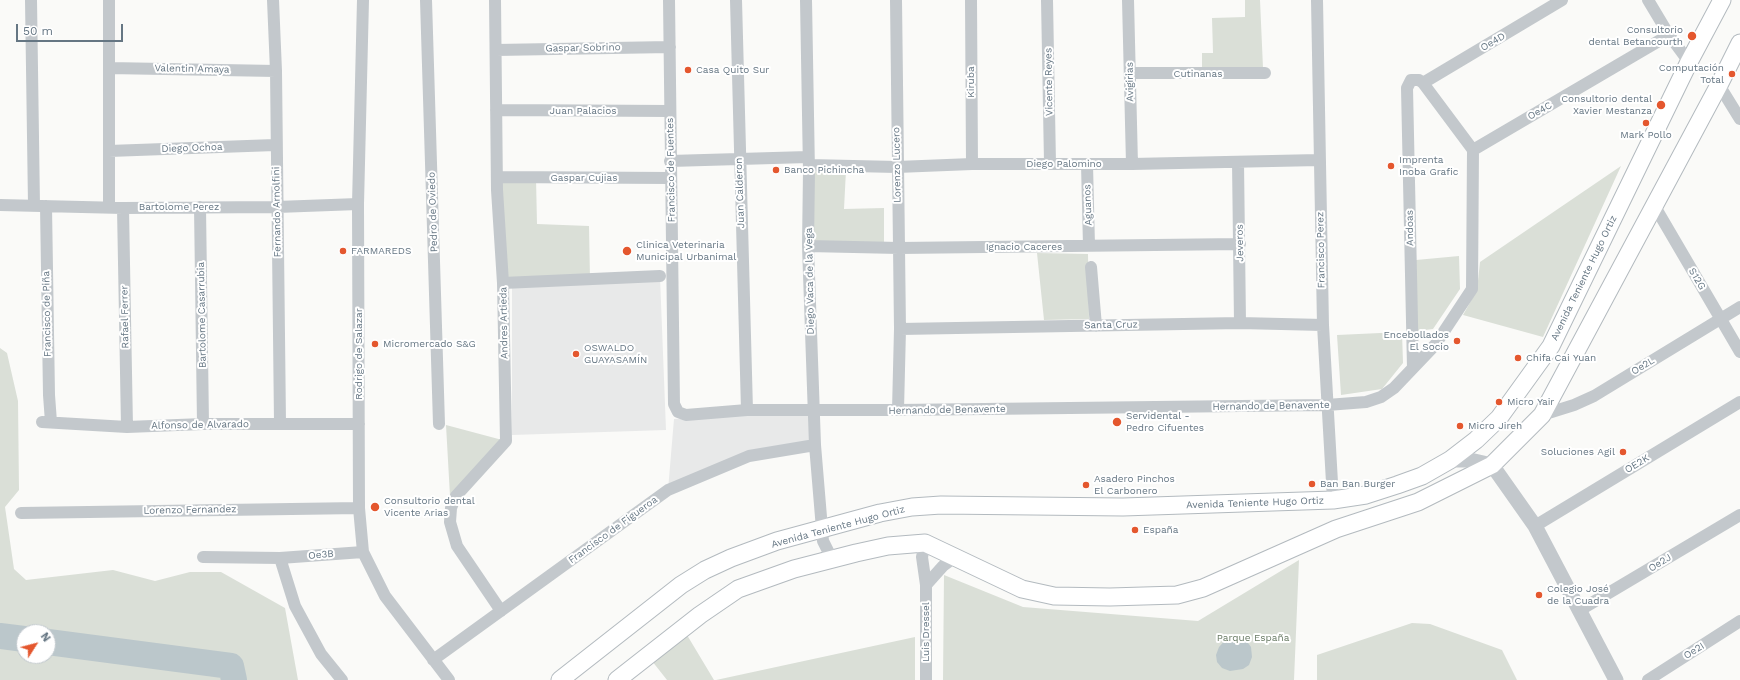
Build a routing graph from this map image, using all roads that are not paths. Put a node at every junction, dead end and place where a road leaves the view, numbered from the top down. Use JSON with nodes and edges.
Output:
{"nodes":[{"id":1,"x":31,"y":0,"type":"edge"},
{"id":2,"x":109,"y":0,"type":"edge"},
{"id":3,"x":273,"y":0,"type":"edge"},
{"id":4,"x":363,"y":0,"type":"edge"},
{"id":5,"x":426,"y":0,"type":"edge"},
{"id":6,"x":495,"y":0,"type":"edge"},
{"id":7,"x":669,"y":0,"type":"edge"},
{"id":8,"x":736,"y":0,"type":"edge"},
{"id":9,"x":806,"y":0,"type":"edge"},
{"id":10,"x":896,"y":0,"type":"edge"},
{"id":11,"x":971,"y":0,"type":"edge"},
{"id":12,"x":1047,"y":0,"type":"edge"},
{"id":13,"x":1128,"y":0,"type":"edge"},
{"id":14,"x":1317,"y":0,"type":"edge"},
{"id":15,"x":1562,"y":0,"type":"edge"},
{"id":16,"x":1648,"y":0,"type":"edge"},
{"id":17,"x":1722,"y":0,"type":"edge"},
{"id":18,"x":1669,"y":35,"type":"junction"},
{"id":19,"x":1740,"y":43,"type":"edge"},
{"id":20,"x":670,"y":47,"type":"junction"},
{"id":21,"x":496,"y":50,"type":"junction"},
{"id":22,"x":1689,"y":62,"type":"junction"},
{"id":23,"x":108,"y":68,"type":"junction"},
{"id":24,"x":276,"y":71,"type":"junction"},
{"id":25,"x":1130,"y":73,"type":"junction"},
{"id":26,"x":1265,"y":73,"type":"dead end"},
{"id":27,"x":1423,"y":83,"type":"junction"},
{"id":28,"x":1719,"y":85,"type":"junction"},
{"id":29,"x":496,"y":110,"type":"junction"},
{"id":30,"x":670,"y":111,"type":"junction"},
{"id":31,"x":1740,"y":119,"type":"edge"},
{"id":32,"x":276,"y":145,"type":"junction"},
{"id":33,"x":1473,"y":150,"type":"junction"},
{"id":34,"x":109,"y":151,"type":"junction"},
{"id":35,"x":739,"y":158,"type":"junction"},
{"id":36,"x":1319,"y":160,"type":"junction"},
{"id":37,"x":670,"y":161,"type":"junction"},
{"id":38,"x":808,"y":161,"type":"junction"},
{"id":39,"x":1238,"y":162,"type":"junction"},
{"id":40,"x":1050,"y":163,"type":"junction"},
{"id":41,"x":972,"y":164,"type":"junction"},
{"id":42,"x":1087,"y":164,"type":"junction"},
{"id":43,"x":1132,"y":164,"type":"junction"},
{"id":44,"x":897,"y":167,"type":"junction"},
{"id":45,"x":497,"y":177,"type":"junction"},
{"id":46,"x":670,"y":178,"type":"junction"},
{"id":47,"x":358,"y":204,"type":"junction"},
{"id":48,"x":0,"y":205,"type":"edge"},
{"id":49,"x":1654,"y":205,"type":"junction"},
{"id":50,"x":40,"y":206,"type":"junction"},
{"id":51,"x":109,"y":207,"type":"junction"},
{"id":52,"x":200,"y":207,"type":"junction"},
{"id":53,"x":277,"y":207,"type":"junction"},
{"id":54,"x":123,"y":208,"type":"junction"},
{"id":55,"x":1240,"y":244,"type":"junction"},
{"id":56,"x":808,"y":246,"type":"junction"},
{"id":57,"x":1089,"y":246,"type":"junction"},
{"id":58,"x":899,"y":248,"type":"junction"},
{"id":59,"x":1091,"y":267,"type":"dead end"},
{"id":60,"x":660,"y":276,"type":"dead end"},
{"id":61,"x":503,"y":282,"type":"junction"},
{"id":62,"x":1740,"y":307,"type":"edge"},
{"id":63,"x":1720,"y":319,"type":"junction"},
{"id":64,"x":1240,"y":323,"type":"junction"},
{"id":65,"x":1096,"y":326,"type":"junction"},
{"id":66,"x":1322,"y":326,"type":"junction"},
{"id":67,"x":900,"y":329,"type":"junction"},
{"id":68,"x":1740,"y":352,"type":"edge"},
{"id":69,"x":1413,"y":368,"type":"junction"},
{"id":70,"x":1740,"y":402,"type":"edge"},
{"id":71,"x":1327,"y":405,"type":"junction"},
{"id":72,"x":747,"y":410,"type":"junction"},
{"id":73,"x":813,"y":410,"type":"junction"},
{"id":74,"x":898,"y":410,"type":"junction"},
{"id":75,"x":678,"y":412,"type":"joint"},
{"id":76,"x":1542,"y":415,"type":"junction"},
{"id":77,"x":46,"y":422,"type":"joint"},
{"id":78,"x":280,"y":423,"type":"junction"},
{"id":79,"x":203,"y":424,"type":"junction"},
{"id":80,"x":359,"y":424,"type":"junction"},
{"id":81,"x":439,"y":424,"type":"dead end"},
{"id":82,"x":127,"y":426,"type":"junction"},
{"id":83,"x":815,"y":444,"type":"junction"},
{"id":84,"x":1450,"y":460,"type":"junction"},
{"id":85,"x":1492,"y":465,"type":"junction"},
{"id":86,"x":1333,"y":500,"type":"junction"},
{"id":87,"x":359,"y":508,"type":"junction"},
{"id":88,"x":21,"y":513,"type":"dead end"},
{"id":89,"x":1740,"y":516,"type":"edge"},
{"id":90,"x":1535,"y":526,"type":"junction"},
{"id":91,"x":821,"y":530,"type":"junction"},
{"id":92,"x":925,"y":543,"type":"junction"},
{"id":93,"x":363,"y":552,"type":"junction"},
{"id":94,"x":203,"y":557,"type":"dead end"},
{"id":95,"x":955,"y":557,"type":"junction"},
{"id":96,"x":280,"y":558,"type":"junction"},
{"id":97,"x":832,"y":559,"type":"junction"},
{"id":98,"x":926,"y":585,"type":"junction"},
{"id":99,"x":1580,"y":610,"type":"junction"},
{"id":100,"x":501,"y":611,"type":"junction"},
{"id":101,"x":1740,"y":621,"type":"edge"},
{"id":102,"x":433,"y":660,"type":"junction"},
{"id":103,"x":342,"y":680,"type":"edge"},
{"id":104,"x":449,"y":680,"type":"edge"},
{"id":105,"x":560,"y":680,"type":"edge"},
{"id":106,"x":617,"y":680,"type":"edge"},
{"id":107,"x":926,"y":680,"type":"edge"},
{"id":108,"x":1616,"y":680,"type":"edge"},
{"id":109,"x":1648,"y":680,"type":"edge"}],
"edges":[{"from":1,"to":50,"type":"street","name":"Francisco de Piña"},
{"from":2,"to":23,"type":"street"},
{"from":3,"to":24,"type":"street","name":"Fernando Arnolfini"},
{"from":4,"to":47,"type":"street","name":"Rodrigo de Salazar"},
{"from":5,"to":81,"type":"street","name":"Pedro de Oviedo"},
{"from":6,"to":21,"type":"street","name":"Andres Artieda"},
{"from":7,"to":20,"type":"street","name":"Francisco de Fuentes"},
{"from":8,"to":35,"type":"street","name":"Juan Calderon"},
{"from":9,"to":38,"type":"street","name":"Diego Vaca de la Vega"},
{"from":10,"to":44,"type":"street","name":"Lorenzo Lucero"},
{"from":11,"to":41,"type":"street","name":"Kiruba"},
{"from":12,"to":40,"type":"street","name":"Vicente Reyes"},
{"from":13,"to":25,"type":"street","name":"Avigirias"},
{"from":14,"to":36,"type":"street","name":"Francisco Perez"},
{"from":15,"to":27,"type":"street","name":"Oe4D"},
{"from":16,"to":18,"type":"street"},
{"from":17,"to":22,"type":"main road","name":"Avenida Teniente Hugo Ortiz"},
{"from":18,"to":22,"type":"street"},
{"from":18,"to":33,"type":"street","name":"Oe4C"},
{"from":19,"to":28,"type":"main road"},
{"from":20,"to":21,"type":"street","name":"Gaspar Sobrino"},
{"from":20,"to":30,"type":"street","name":"Francisco de Fuentes"},
{"from":21,"to":29,"type":"street","name":"Andres Artieda"},
{"from":22,"to":84,"type":"main road","name":"Avenida Teniente Hugo Ortiz"},
{"from":23,"to":24,"type":"street","name":"Valentin Amaya"},
{"from":23,"to":34,"type":"street"},
{"from":24,"to":32,"type":"street","name":"Fernando Arnolfini"},
{"from":25,"to":26,"type":"street","name":"Cutinanas"},
{"from":25,"to":43,"type":"street","name":"Avigirias"},
{"from":27,"to":33,"type":"street"},
{"from":27,"to":69,"type":"street","name":"Andoas"},
{"from":28,"to":31,"type":"street"},
{"from":28,"to":49,"type":"main road"},
{"from":29,"to":30,"type":"street","name":"Juan Palacios"},
{"from":29,"to":45,"type":"street","name":"Andres Artieda"},
{"from":30,"to":37,"type":"street","name":"Francisco de Fuentes"},
{"from":32,"to":34,"type":"street","name":"Diego Ochoa"},
{"from":32,"to":53,"type":"street","name":"Fernando Arnolfini"},
{"from":33,"to":69,"type":"street","name":"Hernando de Benavente"},
{"from":34,"to":51,"type":"street"},
{"from":35,"to":37,"type":"street","name":"Diego Palomino"},
{"from":35,"to":38,"type":"street","name":"Diego Palomino"},
{"from":35,"to":72,"type":"street","name":"Juan Calderon"},
{"from":36,"to":39,"type":"street","name":"Diego Palomino"},
{"from":36,"to":66,"type":"street","name":"Francisco Perez"},
{"from":37,"to":46,"type":"street","name":"Francisco de Fuentes"},
{"from":38,"to":44,"type":"street","name":"Diego Palomino"},
{"from":38,"to":56,"type":"street","name":"Diego Vaca de la Vega"},
{"from":39,"to":43,"type":"street","name":"Diego Palomino"},
{"from":39,"to":55,"type":"street","name":"Jeveros"},
{"from":40,"to":41,"type":"street","name":"Diego Palomino"},
{"from":40,"to":42,"type":"street","name":"Diego Palomino"},
{"from":41,"to":44,"type":"street","name":"Diego Palomino"},
{"from":42,"to":43,"type":"street","name":"Diego Palomino"},
{"from":42,"to":57,"type":"street","name":"Aguanos"},
{"from":44,"to":58,"type":"street","name":"Lorenzo Lucero"},
{"from":45,"to":46,"type":"street","name":"Gaspar Cujias"},
{"from":45,"to":61,"type":"street","name":"Andres Artieda"},
{"from":46,"to":75,"type":"street","name":"Francisco de Fuentes"},
{"from":47,"to":53,"type":"street","name":"Bartolome Perez"},
{"from":47,"to":80,"type":"street","name":"Rodrigo de Salazar"},
{"from":48,"to":50,"type":"street","name":"Bartolome Perez"},
{"from":49,"to":63,"type":"street","name":"S12G"},
{"from":49,"to":76,"type":"main road"},
{"from":50,"to":51,"type":"street","name":"Bartolome Perez"},
{"from":50,"to":77,"type":"street","name":"Francisco de Piña"},
{"from":51,"to":54,"type":"street","name":"Bartolome Perez"},
{"from":52,"to":53,"type":"street","name":"Bartolome Perez"},
{"from":52,"to":54,"type":"street","name":"Bartolome Perez"},
{"from":52,"to":79,"type":"street","name":"Bartolome Casarrubia"},
{"from":53,"to":78,"type":"street","name":"Fernando Arnolfini"},
{"from":54,"to":82,"type":"street","name":"Rafael Ferrer"},
{"from":55,"to":57,"type":"street","name":"Ignacio Caceres"},
{"from":55,"to":64,"type":"street","name":"Jeveros"},
{"from":56,"to":58,"type":"street","name":"Ignacio Caceres"},
{"from":56,"to":73,"type":"street","name":"Diego Vaca de la Vega"},
{"from":57,"to":58,"type":"street","name":"Ignacio Caceres"},
{"from":58,"to":67,"type":"street","name":"Lorenzo Lucero"},
{"from":59,"to":65,"type":"street"},
{"from":60,"to":61,"type":"street"},
{"from":61,"to":100,"type":"street","name":"Andres Artieda"},
{"from":62,"to":63,"type":"street","name":"Oe2L"},
{"from":63,"to":68,"type":"street","name":"S12G"},
{"from":63,"to":76,"type":"street","name":"Oe2L"},
{"from":64,"to":65,"type":"street","name":"Santa Cruz"},
{"from":64,"to":66,"type":"street","name":"Santa Cruz"},
{"from":65,"to":67,"type":"street","name":"Santa Cruz"},
{"from":66,"to":71,"type":"street","name":"Francisco Perez"},
{"from":67,"to":74,"type":"street","name":"Lorenzo Lucero"},
{"from":69,"to":71,"type":"street","name":"Hernando de Benavente"},
{"from":70,"to":90,"type":"street","name":"OE2K"},
{"from":71,"to":74,"type":"street","name":"Hernando de Benavente"},
{"from":71,"to":86,"type":"street","name":"Francisco Perez"},
{"from":72,"to":73,"type":"street","name":"Hernando de Benavente"},
{"from":72,"to":75,"type":"street","name":"Hernando de Benavente"},
{"from":73,"to":74,"type":"street","name":"Hernando de Benavente"},
{"from":73,"to":83,"type":"street","name":"Diego Vaca de la Vega"},
{"from":76,"to":85,"type":"main road"},
{"from":77,"to":82,"type":"street","name":"Alfonso de Alvarado"},
{"from":78,"to":79,"type":"street","name":"Alfonso de Alvarado"},
{"from":78,"to":80,"type":"street","name":"Alfonso de Alvarado"},
{"from":79,"to":82,"type":"street","name":"Alfonso de Alvarado"},
{"from":80,"to":87,"type":"street","name":"Rodrigo de Salazar"},
{"from":83,"to":91,"type":"street","name":"Diego Vaca de la Vega"},
{"from":83,"to":100,"type":"street","name":"Francisco de Figueroa"},
{"from":84,"to":85,"type":"street"},
{"from":84,"to":86,"type":"main road","name":"Avenida Teniente Hugo Ortiz"},
{"from":85,"to":90,"type":"street"},
{"from":85,"to":95,"type":"main road"},
{"from":86,"to":91,"type":"main road","name":"Avenida Teniente Hugo Ortiz"},
{"from":87,"to":88,"type":"street","name":"Lorenzo Fernandez"},
{"from":87,"to":93,"type":"street","name":"Rodrigo de Salazar"},
{"from":89,"to":99,"type":"street","name":"Oe2J"},
{"from":90,"to":99,"type":"street"},
{"from":91,"to":97,"type":"street","name":"Diego Vaca de la Vega"},
{"from":91,"to":105,"type":"main road","name":"Avenida Teniente Hugo Ortiz"},
{"from":92,"to":95,"type":"main road"},
{"from":92,"to":97,"type":"main road"},
{"from":92,"to":98,"type":"street","name":"Luis Dressel"},
{"from":93,"to":96,"type":"street","name":"Oe3B"},
{"from":93,"to":102,"type":"street","name":"Rodrigo de Salazar"},
{"from":94,"to":96,"type":"street","name":"Oe3B"},
{"from":95,"to":98,"type":"street"},
{"from":96,"to":103,"type":"street"},
{"from":97,"to":106,"type":"main road"},
{"from":98,"to":107,"type":"street","name":"Luis Dressel"},
{"from":99,"to":108,"type":"street"},
{"from":100,"to":102,"type":"street","name":"Francisco de Figueroa"},
{"from":101,"to":109,"type":"street","name":"Oe2I"},
{"from":102,"to":104,"type":"street","name":"Rodrigo de Salazar"}]}
